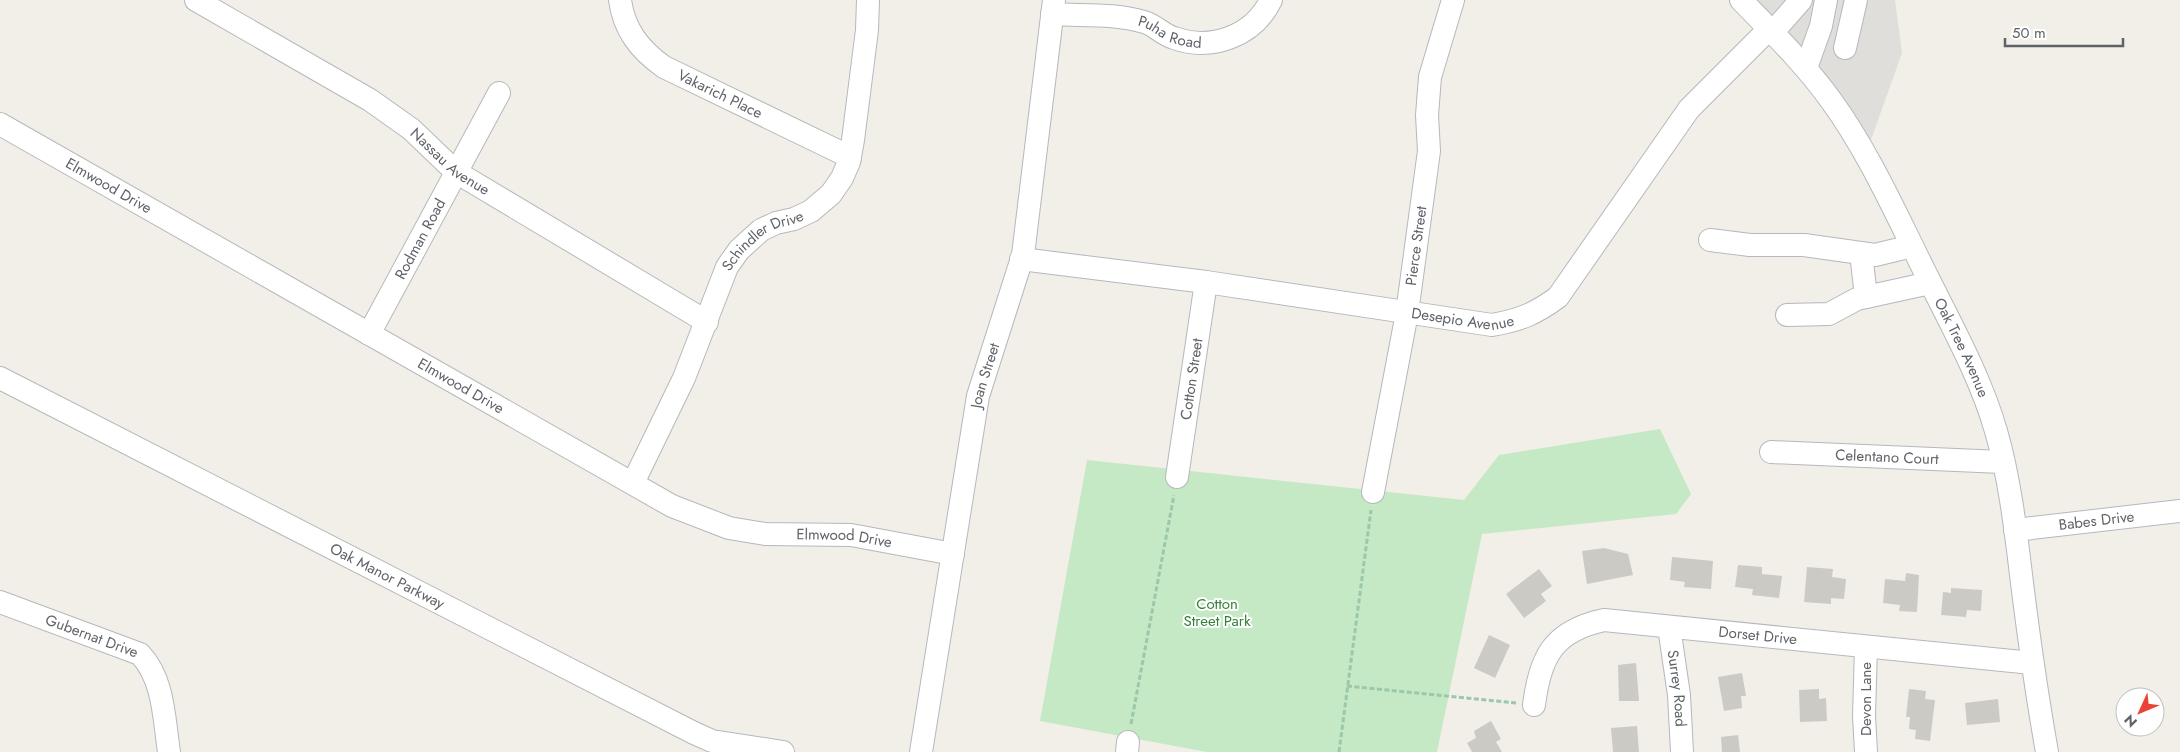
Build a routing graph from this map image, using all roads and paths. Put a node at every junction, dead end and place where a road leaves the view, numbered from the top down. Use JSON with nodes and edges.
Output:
{"nodes":[{"id":1,"x":196,"y":0,"type":"edge"},
{"id":2,"x":620,"y":0,"type":"edge"},
{"id":3,"x":868,"y":0,"type":"edge"},
{"id":4,"x":1270,"y":0,"type":"edge"},
{"id":5,"x":1454,"y":0,"type":"edge"},
{"id":6,"x":1741,"y":0,"type":"edge"},
{"id":7,"x":1801,"y":0,"type":"edge"},
{"id":8,"x":1826,"y":0,"type":"edge"},
{"id":9,"x":1856,"y":0,"type":"edge"},
{"id":10,"x":1053,"y":7,"type":"edge"},
{"id":11,"x":1770,"y":31,"type":"junction"},
{"id":12,"x":1845,"y":48,"type":"dead end"},
{"id":13,"x":1806,"y":68,"type":"junction"},
{"id":14,"x":499,"y":93,"type":"dead end"},
{"id":15,"x":0,"y":124,"type":"edge"},
{"id":16,"x":850,"y":157,"type":"junction"},
{"id":17,"x":456,"y":172,"type":"junction"},
{"id":18,"x":1710,"y":240,"type":"dead end"},
{"id":19,"x":1912,"y":246,"type":"junction"},
{"id":20,"x":1861,"y":253,"type":"junction"},
{"id":21,"x":1021,"y":258,"type":"junction"},
{"id":22,"x":1206,"y":282,"type":"junction"},
{"id":23,"x":1930,"y":283,"type":"junction"},
{"id":24,"x":1866,"y":297,"type":"junction"},
{"id":25,"x":1407,"y":313,"type":"junction"},
{"id":26,"x":1786,"y":315,"type":"dead end"},
{"id":27,"x":707,"y":322,"type":"junction"},
{"id":28,"x":369,"y":334,"type":"junction"},
{"id":29,"x":0,"y":378,"type":"edge"},
{"id":30,"x":1771,"y":452,"type":"dead end"},
{"id":31,"x":2002,"y":462,"type":"junction"},
{"id":32,"x":1177,"y":477,"type":"joint"},
{"id":33,"x":633,"y":483,"type":"junction"},
{"id":34,"x":1373,"y":492,"type":"joint"},
{"id":35,"x":2180,"y":511,"type":"edge"},
{"id":36,"x":2015,"y":530,"type":"junction"},
{"id":37,"x":952,"y":554,"type":"junction"},
{"id":38,"x":0,"y":602,"type":"edge"},
{"id":39,"x":1669,"y":627,"type":"junction"},
{"id":40,"x":1866,"y":647,"type":"junction"},
{"id":41,"x":2032,"y":663,"type":"junction"},
{"id":42,"x":1348,"y":686,"type":"junction"},
{"id":43,"x":1534,"y":705,"type":"joint"},
{"id":44,"x":1127,"y":747,"type":"edge"},
{"id":45,"x":169,"y":752,"type":"edge"},
{"id":46,"x":783,"y":752,"type":"edge"},
{"id":47,"x":921,"y":752,"type":"edge"},
{"id":48,"x":1339,"y":752,"type":"edge"},
{"id":49,"x":1682,"y":752,"type":"edge"},
{"id":50,"x":1866,"y":752,"type":"edge"},
{"id":51,"x":2047,"y":752,"type":"edge"}],
"edges":[{"from":1,"to":17,"type":"street","name":"Nassau Avenue"},
{"from":2,"to":16,"type":"street","name":"Vakarich Place"},
{"from":3,"to":16,"type":"street","name":"Schindler Drive"},
{"from":4,"to":10,"type":"street","name":"Puha Road"},
{"from":5,"to":25,"type":"street","name":"Pierce Street"},
{"from":6,"to":11,"type":"street","name":"Oak Tree Avenue"},
{"from":7,"to":11,"type":"street","name":"Desepio Avenue"},
{"from":8,"to":13,"type":"street"},
{"from":9,"to":12,"type":"street"},
{"from":10,"to":21,"type":"street","name":"Joan Street"},
{"from":11,"to":13,"type":"street","name":"Oak Tree Avenue"},
{"from":11,"to":25,"type":"street","name":"Desepio Avenue"},
{"from":13,"to":19,"type":"street","name":"Oak Tree Avenue"},
{"from":14,"to":17,"type":"street","name":"Rodman Road"},
{"from":15,"to":28,"type":"street","name":"Elmwood Drive"},
{"from":16,"to":27,"type":"street","name":"Schindler Drive"},
{"from":17,"to":27,"type":"street","name":"Nassau Avenue"},
{"from":17,"to":28,"type":"street","name":"Rodman Road"},
{"from":18,"to":20,"type":"street"},
{"from":19,"to":20,"type":"street"},
{"from":19,"to":23,"type":"street","name":"Oak Tree Avenue"},
{"from":20,"to":24,"type":"street"},
{"from":21,"to":22,"type":"street","name":"Desepio Avenue"},
{"from":21,"to":37,"type":"street","name":"Joan Street"},
{"from":22,"to":25,"type":"street","name":"Desepio Avenue"},
{"from":22,"to":32,"type":"street","name":"Cotton Street"},
{"from":23,"to":24,"type":"street"},
{"from":23,"to":31,"type":"street","name":"Oak Tree Avenue"},
{"from":24,"to":26,"type":"street"},
{"from":25,"to":34,"type":"street","name":"Pierce Street"},
{"from":27,"to":33,"type":"street","name":"Schindler Drive"},
{"from":28,"to":33,"type":"street","name":"Elmwood Drive"},
{"from":29,"to":46,"type":"street","name":"Oak Manor Parkway"},
{"from":30,"to":31,"type":"street","name":"Celentano Court"},
{"from":31,"to":36,"type":"street","name":"Oak Tree Avenue"},
{"from":32,"to":44,"type":"path"},
{"from":33,"to":37,"type":"street","name":"Elmwood Drive"},
{"from":34,"to":42,"type":"path"},
{"from":35,"to":36,"type":"street","name":"Babes Drive"},
{"from":36,"to":41,"type":"street","name":"Oak Tree Avenue"},
{"from":37,"to":47,"type":"street","name":"Joan Street"},
{"from":38,"to":45,"type":"street","name":"Gubernat Drive"},
{"from":39,"to":40,"type":"street","name":"Dorset Drive"},
{"from":39,"to":43,"type":"street","name":"Dorset Drive"},
{"from":39,"to":49,"type":"street","name":"Surrey Road"},
{"from":40,"to":41,"type":"street","name":"Dorset Drive"},
{"from":40,"to":50,"type":"street","name":"Devon Lane"},
{"from":41,"to":51,"type":"street","name":"Oak Tree Avenue"},
{"from":42,"to":43,"type":"path"},
{"from":42,"to":48,"type":"path"}]}
